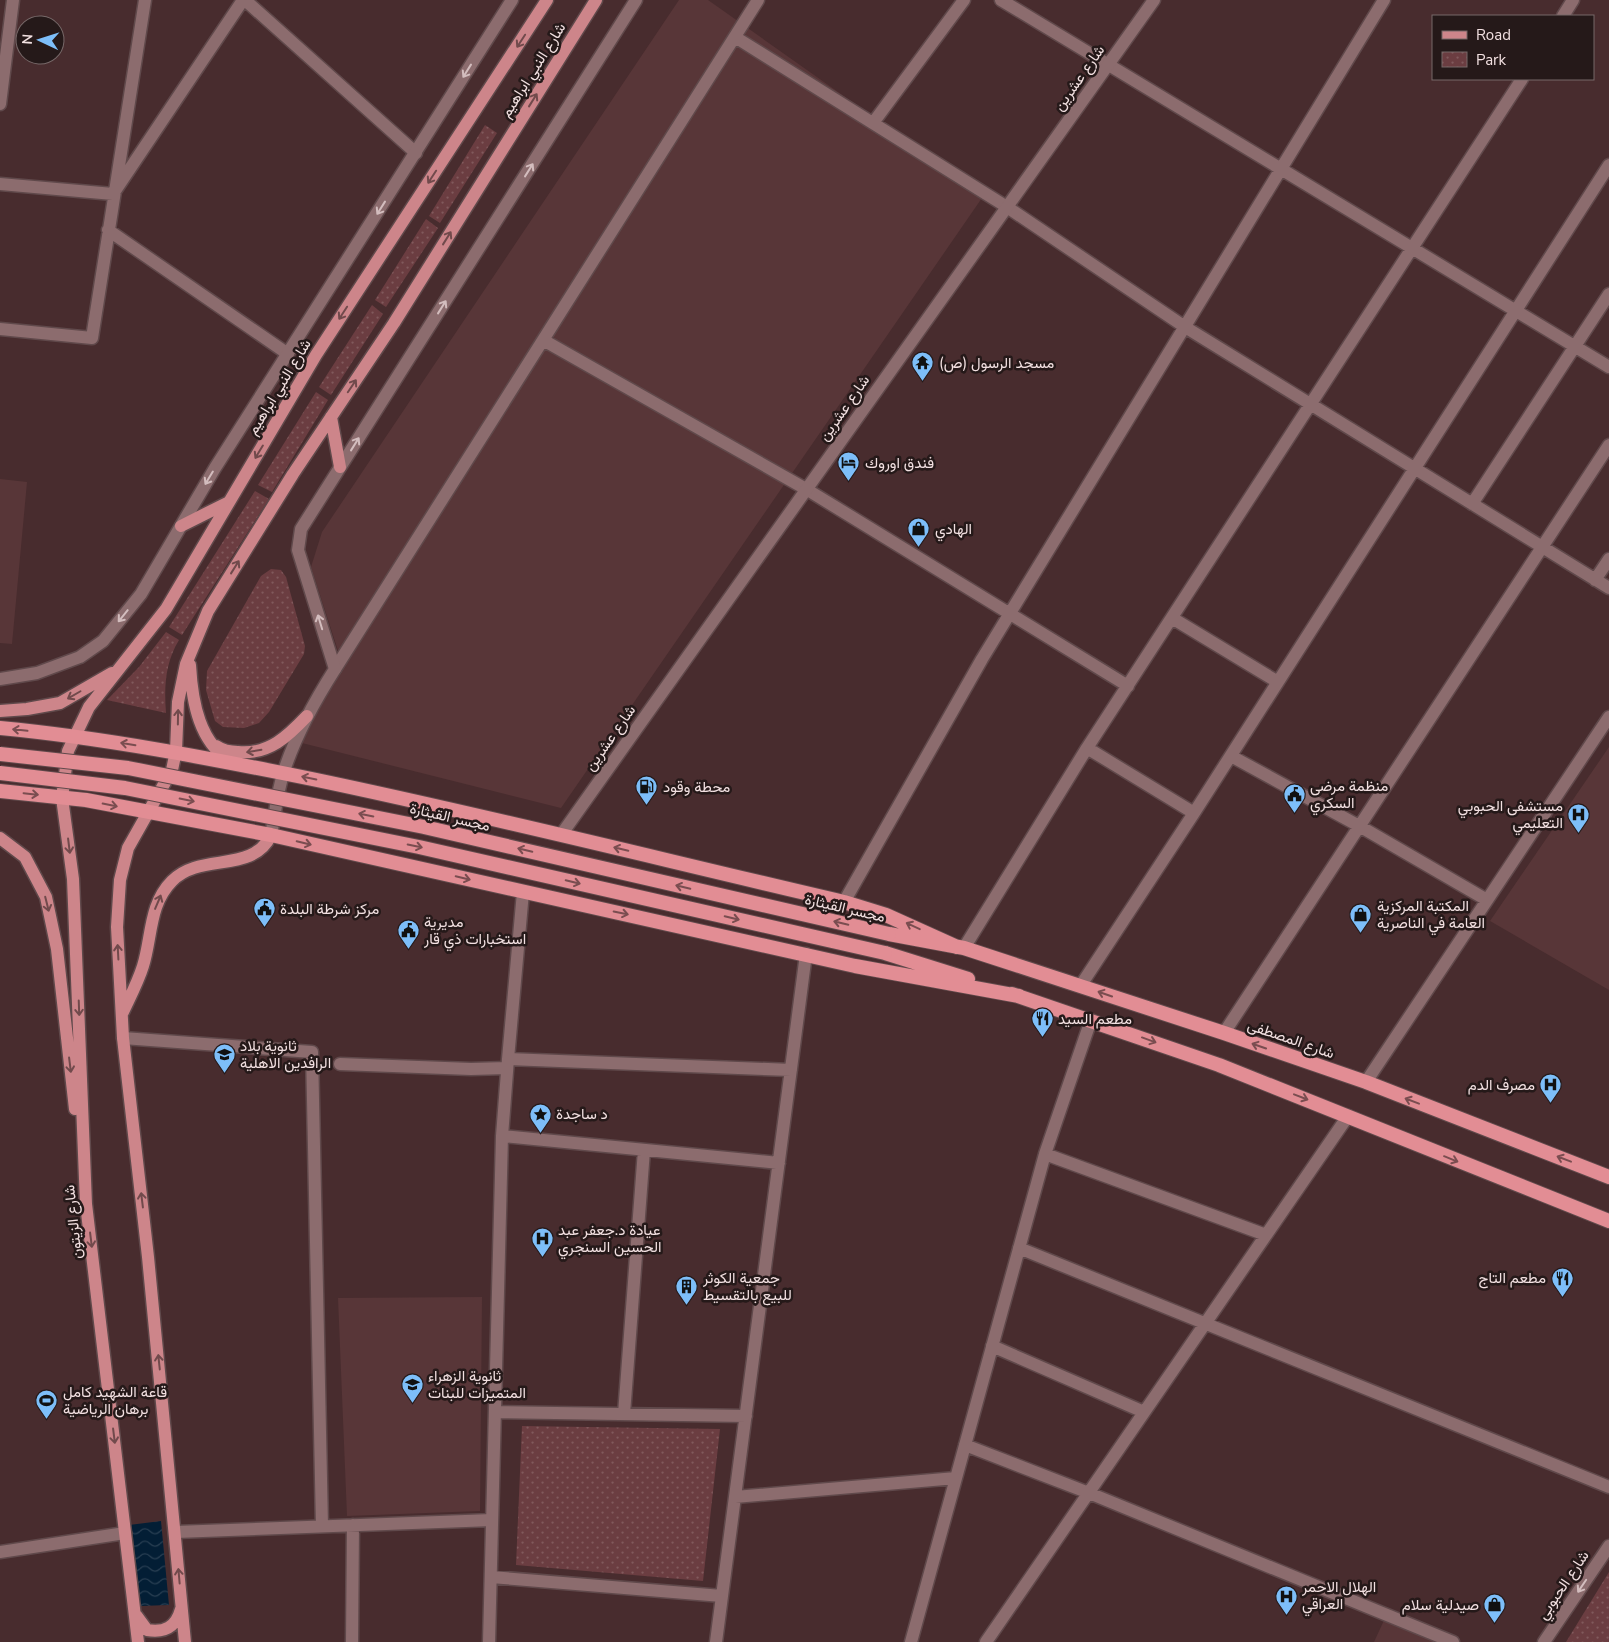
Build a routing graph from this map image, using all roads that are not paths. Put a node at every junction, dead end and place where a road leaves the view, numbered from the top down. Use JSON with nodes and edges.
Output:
{"nodes":[{"id":1,"x":14,"y":0,"type":"edge"},
{"id":2,"x":145,"y":0,"type":"edge"},
{"id":3,"x":244,"y":0,"type":"edge"},
{"id":4,"x":512,"y":0,"type":"edge"},
{"id":5,"x":547,"y":0,"type":"edge"},
{"id":6,"x":636,"y":0,"type":"edge"},
{"id":7,"x":758,"y":0,"type":"edge"},
{"id":8,"x":964,"y":0,"type":"edge"},
{"id":9,"x":1001,"y":0,"type":"edge"},
{"id":10,"x":1154,"y":0,"type":"edge"},
{"id":11,"x":1384,"y":0,"type":"edge"},
{"id":12,"x":1574,"y":0,"type":"edge"},
{"id":13,"x":594,"y":1,"type":"edge"},
{"id":14,"x":1564,"y":15,"type":"edge"},
{"id":15,"x":735,"y":37,"type":"junction"},
{"id":16,"x":1108,"y":65,"type":"junction"},
{"id":17,"x":1521,"y":80,"type":"edge"},
{"id":18,"x":0,"y":104,"type":"edge"},
{"id":19,"x":874,"y":124,"type":"junction"},
{"id":20,"x":416,"y":153,"type":"junction"},
{"id":21,"x":1609,"y":165,"type":"edge"},
{"id":22,"x":1282,"y":168,"type":"junction"},
{"id":23,"x":0,"y":184,"type":"edge"},
{"id":24,"x":113,"y":194,"type":"junction"},
{"id":25,"x":1007,"y":208,"type":"junction"},
{"id":26,"x":108,"y":230,"type":"junction"},
{"id":27,"x":1412,"y":249,"type":"junction"},
{"id":28,"x":1609,"y":294,"type":"edge"},
{"id":29,"x":1516,"y":310,"type":"junction"},
{"id":30,"x":1184,"y":327,"type":"junction"},
{"id":31,"x":0,"y":329,"type":"edge"},
{"id":32,"x":543,"y":340,"type":"junction"},
{"id":33,"x":1575,"y":346,"type":"junction"},
{"id":34,"x":288,"y":354,"type":"junction"},
{"id":35,"x":1609,"y":367,"type":"edge"},
{"id":36,"x":1310,"y":405,"type":"junction"},
{"id":37,"x":331,"y":417,"type":"junction"},
{"id":38,"x":1609,"y":445,"type":"edge"},
{"id":39,"x":340,"y":467,"type":"junction"},
{"id":40,"x":1414,"y":469,"type":"junction"},
{"id":41,"x":806,"y":489,"type":"junction"},
{"id":42,"x":229,"y":502,"type":"junction"},
{"id":43,"x":1472,"y":504,"type":"junction"},
{"id":44,"x":181,"y":526,"type":"junction"},
{"id":45,"x":1542,"y":548,"type":"junction"},
{"id":46,"x":1609,"y":559,"type":"edge"},
{"id":47,"x":1595,"y":580,"type":"junction"},
{"id":48,"x":1609,"y":588,"type":"edge"},
{"id":49,"x":1010,"y":613,"type":"junction"},
{"id":50,"x":1172,"y":618,"type":"junction"},
{"id":51,"x":190,"y":654,"type":"junction"},
{"id":52,"x":335,"y":669,"type":"junction"},
{"id":53,"x":116,"y":671,"type":"junction"},
{"id":54,"x":0,"y":679,"type":"edge"},
{"id":55,"x":1278,"y":682,"type":"junction"},
{"id":56,"x":1128,"y":686,"type":"junction"},
{"id":57,"x":0,"y":711,"type":"edge"},
{"id":58,"x":307,"y":716,"type":"junction"},
{"id":59,"x":1609,"y":717,"type":"edge"},
{"id":60,"x":0,"y":728,"type":"edge"},
{"id":61,"x":74,"y":735,"type":"junction"},
{"id":62,"x":208,"y":739,"type":"junction"},
{"id":63,"x":1087,"y":748,"type":"junction"},
{"id":64,"x":176,"y":751,"type":"junction"},
{"id":65,"x":0,"y":754,"type":"edge"},
{"id":66,"x":1231,"y":756,"type":"junction"},
{"id":67,"x":236,"y":764,"type":"junction"},
{"id":68,"x":0,"y":773,"type":"edge"},
{"id":69,"x":283,"y":773,"type":"junction"},
{"id":70,"x":0,"y":790,"type":"edge"},
{"id":71,"x":62,"y":798,"type":"junction"},
{"id":72,"x":150,"y":812,"type":"junction"},
{"id":73,"x":1194,"y":813,"type":"junction"},
{"id":74,"x":1361,"y":827,"type":"junction"},
{"id":75,"x":271,"y":835,"type":"junction"},
{"id":76,"x":561,"y":835,"type":"junction"},
{"id":77,"x":0,"y":838,"type":"edge"},
{"id":78,"x":523,"y":892,"type":"junction"},
{"id":79,"x":1487,"y":900,"type":"junction"},
{"id":80,"x":844,"y":902,"type":"junction"},
{"id":81,"x":961,"y":948,"type":"junction"},
{"id":82,"x":806,"y":954,"type":"junction"},
{"id":83,"x":1080,"y":985,"type":"junction"},
{"id":84,"x":1020,"y":996,"type":"junction"},
{"id":85,"x":122,"y":1014,"type":"junction"},
{"id":86,"x":1091,"y":1020,"type":"junction"},
{"id":87,"x":1224,"y":1034,"type":"junction"},
{"id":88,"x":123,"y":1038,"type":"junction"},
{"id":89,"x":507,"y":1063,"type":"junction"},
{"id":90,"x":340,"y":1064,"type":"dead end"},
{"id":91,"x":791,"y":1070,"type":"junction"},
{"id":92,"x":1366,"y":1082,"type":"junction"},
{"id":93,"x":1348,"y":1116,"type":"junction"},
{"id":94,"x":502,"y":1136,"type":"junction"},
{"id":95,"x":644,"y":1150,"type":"junction"},
{"id":96,"x":1045,"y":1154,"type":"junction"},
{"id":97,"x":779,"y":1163,"type":"junction"},
{"id":98,"x":1609,"y":1177,"type":"edge"},
{"id":99,"x":86,"y":1204,"type":"junction"},
{"id":100,"x":1609,"y":1221,"type":"edge"},
{"id":101,"x":1266,"y":1235,"type":"junction"},
{"id":102,"x":1019,"y":1248,"type":"junction"},
{"id":103,"x":1205,"y":1324,"type":"junction"},
{"id":104,"x":992,"y":1346,"type":"junction"},
{"id":105,"x":495,"y":1412,"type":"junction"},
{"id":106,"x":1144,"y":1412,"type":"junction"},
{"id":107,"x":624,"y":1414,"type":"junction"},
{"id":108,"x":746,"y":1416,"type":"junction"},
{"id":109,"x":965,"y":1445,"type":"junction"},
{"id":110,"x":956,"y":1478,"type":"junction"},
{"id":111,"x":1609,"y":1487,"type":"edge"},
{"id":112,"x":1088,"y":1493,"type":"junction"},
{"id":113,"x":735,"y":1497,"type":"junction"},
{"id":114,"x":492,"y":1520,"type":"junction"},
{"id":115,"x":353,"y":1525,"type":"junction"},
{"id":116,"x":322,"y":1526,"type":"junction"},
{"id":117,"x":176,"y":1532,"type":"junction"},
{"id":118,"x":125,"y":1534,"type":"junction"},
{"id":119,"x":1609,"y":1546,"type":"edge"},
{"id":120,"x":0,"y":1552,"type":"edge"},
{"id":121,"x":491,"y":1577,"type":"junction"},
{"id":122,"x":722,"y":1596,"type":"junction"},
{"id":123,"x":182,"y":1606,"type":"junction"},
{"id":124,"x":134,"y":1610,"type":"junction"},
{"id":125,"x":138,"y":1642,"type":"edge"},
{"id":126,"x":185,"y":1642,"type":"edge"},
{"id":127,"x":352,"y":1642,"type":"edge"},
{"id":128,"x":489,"y":1642,"type":"edge"},
{"id":129,"x":716,"y":1642,"type":"edge"},
{"id":130,"x":911,"y":1642,"type":"edge"},
{"id":131,"x":986,"y":1642,"type":"edge"},
{"id":132,"x":1453,"y":1642,"type":"edge"},
{"id":133,"x":1544,"y":1642,"type":"edge"}],
"edges":[{"from":1,"to":18,"type":"street"},
{"from":2,"to":24,"type":"street"},
{"from":3,"to":20,"type":"street"},
{"from":3,"to":24,"type":"street"},
{"from":4,"to":20,"type":"street","one_way":true},
{"from":5,"to":42,"type":"main road","name":"شارع النبي ابراهيم","one_way":true},
{"from":39,"to":6,"type":"street","one_way":true},
{"from":7,"to":15,"type":"street"},
{"from":8,"to":19,"type":"street"},
{"from":9,"to":16,"type":"street"},
{"from":10,"to":16,"type":"street","name":"شارع عشرين"},
{"from":11,"to":22,"type":"street"},
{"from":12,"to":14,"type":"street"},
{"from":37,"to":13,"type":"main road","name":"شارع النبي ابراهيم","one_way":true},
{"from":15,"to":19,"type":"street"},
{"from":15,"to":32,"type":"street"},
{"from":16,"to":22,"type":"street"},
{"from":16,"to":25,"type":"street","name":"شارع عشرين"},
{"from":17,"to":27,"type":"street"},
{"from":19,"to":25,"type":"street"},
{"from":20,"to":34,"type":"street","one_way":true},
{"from":21,"to":29,"type":"street"},
{"from":22,"to":27,"type":"street"},
{"from":22,"to":30,"type":"street"},
{"from":23,"to":24,"type":"street"},
{"from":24,"to":26,"type":"street"},
{"from":25,"to":30,"type":"street"},
{"from":25,"to":41,"type":"street","name":"شارع عشرين"},
{"from":26,"to":31,"type":"street"},
{"from":26,"to":34,"type":"street"},
{"from":27,"to":29,"type":"street"},
{"from":27,"to":36,"type":"street"},
{"from":28,"to":33,"type":"street"},
{"from":29,"to":33,"type":"street"},
{"from":29,"to":40,"type":"street"},
{"from":30,"to":36,"type":"street"},
{"from":30,"to":49,"type":"street"},
{"from":32,"to":41,"type":"street"},
{"from":32,"to":52,"type":"street"},
{"from":33,"to":35,"type":"street"},
{"from":33,"to":43,"type":"street"},
{"from":34,"to":44,"type":"street","one_way":true},
{"from":36,"to":40,"type":"street"},
{"from":36,"to":50,"type":"street"},
{"from":37,"to":39,"type":"main road"},
{"from":51,"to":37,"type":"main road","name":"شارع النبي ابراهيم","one_way":true},
{"from":38,"to":45,"type":"street"},
{"from":52,"to":39,"type":"street","one_way":true},
{"from":40,"to":43,"type":"street"},
{"from":40,"to":55,"type":"street"},
{"from":41,"to":49,"type":"street"},
{"from":41,"to":76,"type":"street","name":"شارع عشرين"},
{"from":42,"to":44,"type":"main road"},
{"from":42,"to":53,"type":"main road","name":"شارع النبي ابراهيم"},
{"from":43,"to":45,"type":"street"},
{"from":44,"to":54,"type":"street","one_way":true},
{"from":45,"to":47,"type":"street"},
{"from":45,"to":74,"type":"street"},
{"from":46,"to":47,"type":"street"},
{"from":47,"to":48,"type":"street"},
{"from":49,"to":56,"type":"street"},
{"from":49,"to":80,"type":"street"},
{"from":50,"to":55,"type":"street"},
{"from":50,"to":56,"type":"street"},
{"from":51,"to":62,"type":"main road"},
{"from":64,"to":51,"type":"main road","name":"شارع النبي ابراهيم","one_way":true},
{"from":52,"to":58,"type":"street"},
{"from":53,"to":57,"type":"main road","one_way":true},
{"from":53,"to":61,"type":"main road","name":"شارع النبي ابراهيم"},
{"from":55,"to":66,"type":"street"},
{"from":56,"to":63,"type":"street"},
{"from":58,"to":62,"type":"main road","one_way":true},
{"from":58,"to":69,"type":"street"},
{"from":59,"to":79,"type":"street"},
{"from":61,"to":60,"type":"highway","one_way":true},
{"from":64,"to":61,"type":"highway","one_way":true},
{"from":61,"to":71,"type":"main road","name":"شارع النبي ابراهيم"},
{"from":62,"to":67,"type":"main road"},
{"from":63,"to":73,"type":"street"},
{"from":63,"to":81,"type":"street"},
{"from":64,"to":67,"type":"highway"},
{"from":64,"to":72,"type":"main road","name":"شارع النبي ابراهيم"},
{"from":81,"to":65,"type":"highway","name":"مجسر القيثارة","one_way":true,"bridge":true},
{"from":66,"to":73,"type":"street"},
{"from":66,"to":74,"type":"street"},
{"from":67,"to":69,"type":"highway"},
{"from":68,"to":84,"type":"highway","one_way":true,"bridge":true},
{"from":69,"to":75,"type":"street"},
{"from":76,"to":69,"type":"highway","one_way":true},
{"from":70,"to":71,"type":"highway","one_way":true},
{"from":71,"to":72,"type":"highway","one_way":true},
{"from":71,"to":99,"type":"main road","name":"شارع الزيتون","one_way":true},
{"from":72,"to":75,"type":"highway"},
{"from":85,"to":72,"type":"main road","one_way":true},
{"from":73,"to":83,"type":"street"},
{"from":74,"to":79,"type":"street"},
{"from":74,"to":87,"type":"street"},
{"from":75,"to":78,"type":"highway","one_way":true},
{"from":85,"to":75,"type":"main road","one_way":true},
{"from":80,"to":76,"type":"highway","one_way":true},
{"from":77,"to":99,"type":"main road","one_way":true},
{"from":78,"to":82,"type":"highway","one_way":true},
{"from":78,"to":89,"type":"street"},
{"from":79,"to":92,"type":"street"},
{"from":81,"to":80,"type":"highway","one_way":true},
{"from":81,"to":83,"type":"highway","name":"شارع المصطفى"},
{"from":82,"to":84,"type":"highway"},
{"from":82,"to":91,"type":"street"},
{"from":87,"to":83,"type":"highway","name":"شارع المصطفى","one_way":true},
{"from":84,"to":86,"type":"highway"},
{"from":85,"to":88,"type":"main road"},
{"from":86,"to":93,"type":"highway","one_way":true},
{"from":86,"to":96,"type":"street"},
{"from":92,"to":87,"type":"highway","name":"شارع المصطفى","one_way":true},
{"from":88,"to":116,"type":"street"},
{"from":117,"to":88,"type":"main road","one_way":true},
{"from":89,"to":90,"type":"street"},
{"from":89,"to":91,"type":"street"},
{"from":89,"to":94,"type":"street"},
{"from":91,"to":97,"type":"street"},
{"from":98,"to":92,"type":"highway","name":"شارع المصطفى","one_way":true},
{"from":93,"to":100,"type":"highway","one_way":true},
{"from":93,"to":101,"type":"street"},
{"from":94,"to":95,"type":"street"},
{"from":94,"to":105,"type":"street"},
{"from":95,"to":97,"type":"street"},
{"from":95,"to":107,"type":"street"},
{"from":96,"to":101,"type":"street"},
{"from":96,"to":102,"type":"street"},
{"from":97,"to":108,"type":"street"},
{"from":99,"to":118,"type":"main road","name":"شارع الزيتون","one_way":true},
{"from":101,"to":103,"type":"street"},
{"from":102,"to":103,"type":"street"},
{"from":102,"to":104,"type":"street"},
{"from":103,"to":106,"type":"street"},
{"from":103,"to":111,"type":"street"},
{"from":104,"to":106,"type":"street"},
{"from":104,"to":109,"type":"street"},
{"from":105,"to":107,"type":"street"},
{"from":105,"to":114,"type":"street"},
{"from":106,"to":112,"type":"street"},
{"from":107,"to":108,"type":"street"},
{"from":108,"to":113,"type":"street"},
{"from":109,"to":110,"type":"street"},
{"from":109,"to":112,"type":"street"},
{"from":110,"to":113,"type":"street"},
{"from":110,"to":130,"type":"street"},
{"from":112,"to":131,"type":"street"},
{"from":112,"to":132,"type":"street"},
{"from":113,"to":122,"type":"street"},
{"from":114,"to":115,"type":"street"},
{"from":114,"to":121,"type":"street"},
{"from":115,"to":116,"type":"street"},
{"from":115,"to":127,"type":"street"},
{"from":116,"to":117,"type":"street"},
{"from":123,"to":117,"type":"main road","one_way":true},
{"from":118,"to":120,"type":"street"},
{"from":118,"to":124,"type":"main road","name":"شارع الزيتون"},
{"from":119,"to":133,"type":"street","name":"شارع الحبوبي","one_way":true},
{"from":121,"to":122,"type":"street"},
{"from":121,"to":128,"type":"street"},
{"from":122,"to":129,"type":"street"},
{"from":123,"to":124,"type":"main road"},
{"from":123,"to":126,"type":"main road"},
{"from":124,"to":125,"type":"main road","name":"شارع الزيتون"}]}
